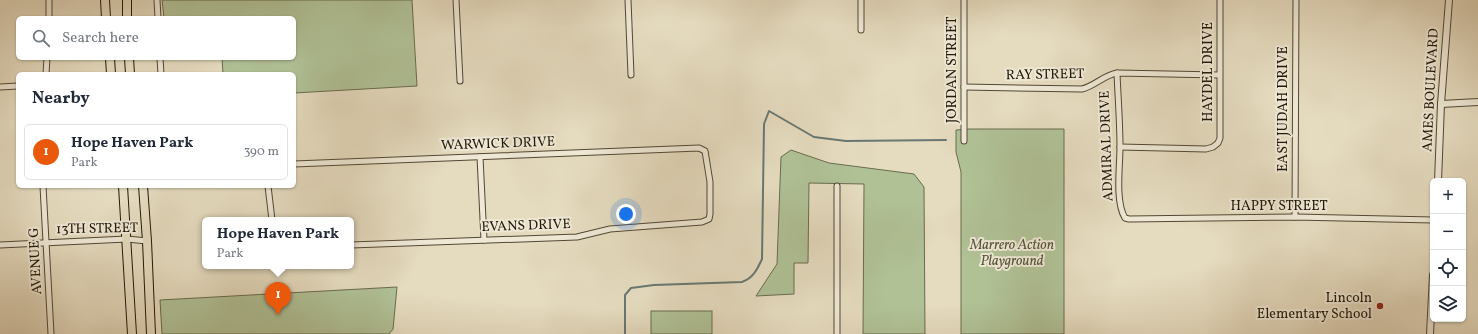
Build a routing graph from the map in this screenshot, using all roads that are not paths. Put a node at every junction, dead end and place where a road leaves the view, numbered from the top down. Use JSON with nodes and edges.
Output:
{"nodes":[{"id":1,"x":49,"y":0,"type":"edge"},
{"id":2,"x":105,"y":0,"type":"edge"},
{"id":3,"x":127,"y":0,"type":"edge"},
{"id":4,"x":158,"y":0,"type":"edge"},
{"id":5,"x":456,"y":0,"type":"edge"},
{"id":6,"x":628,"y":0,"type":"edge"},
{"id":7,"x":861,"y":0,"type":"edge"},
{"id":8,"x":964,"y":0,"type":"edge"},
{"id":9,"x":1220,"y":0,"type":"edge"},
{"id":10,"x":1296,"y":0,"type":"edge"},
{"id":11,"x":1449,"y":0,"type":"edge"},
{"id":12,"x":49,"y":16,"type":"edge"},
{"id":13,"x":106,"y":16,"type":"edge"},
{"id":14,"x":128,"y":16,"type":"edge"},
{"id":15,"x":158,"y":16,"type":"edge"},
{"id":16,"x":861,"y":30,"type":"dead end"},
{"id":17,"x":47,"y":60,"type":"edge"},
{"id":18,"x":110,"y":60,"type":"edge"},
{"id":19,"x":130,"y":60,"type":"edge"},
{"id":20,"x":160,"y":60,"type":"edge"},
{"id":21,"x":46,"y":72,"type":"edge"},
{"id":22,"x":111,"y":72,"type":"edge"},
{"id":23,"x":130,"y":72,"type":"edge"},
{"id":24,"x":161,"y":72,"type":"edge"},
{"id":25,"x":1117,"y":73,"type":"junction"},
{"id":26,"x":631,"y":75,"type":"dead end"},
{"id":27,"x":1219,"y":75,"type":"junction"},
{"id":28,"x":460,"y":81,"type":"dead end"},
{"id":29,"x":16,"y":86,"type":"edge"},
{"id":30,"x":0,"y":87,"type":"edge"},
{"id":31,"x":964,"y":87,"type":"junction"},
{"id":32,"x":1478,"y":102,"type":"edge"},
{"id":33,"x":1441,"y":104,"type":"junction"},
{"id":34,"x":964,"y":140,"type":"dead end"},
{"id":35,"x":1120,"y":147,"type":"junction"},
{"id":36,"x":480,"y":157,"type":"junction"},
{"id":37,"x":296,"y":164,"type":"edge"},
{"id":38,"x":1438,"y":178,"type":"edge"},
{"id":39,"x":837,"y":186,"type":"dead end"},
{"id":40,"x":43,"y":188,"type":"edge"},
{"id":41,"x":123,"y":188,"type":"edge"},
{"id":42,"x":143,"y":188,"type":"edge"},
{"id":43,"x":268,"y":188,"type":"edge"},
{"id":44,"x":272,"y":217,"type":"edge"},
{"id":45,"x":1295,"y":217,"type":"junction"},
{"id":46,"x":1125,"y":218,"type":"joint"},
{"id":47,"x":1430,"y":220,"type":"edge"},
{"id":48,"x":702,"y":222,"type":"joint"},
{"id":49,"x":127,"y":239,"type":"junction"},
{"id":50,"x":484,"y":240,"type":"junction"},
{"id":51,"x":147,"y":241,"type":"junction"},
{"id":52,"x":47,"y":242,"type":"junction"},
{"id":53,"x":0,"y":245,"type":"edge"},
{"id":54,"x":354,"y":245,"type":"edge"},
{"id":55,"x":1432,"y":286,"type":"edge"},
{"id":56,"x":51,"y":334,"type":"edge"},
{"id":57,"x":132,"y":334,"type":"edge"},
{"id":58,"x":151,"y":334,"type":"edge"},
{"id":59,"x":837,"y":334,"type":"edge"},
{"id":60,"x":1430,"y":334,"type":"edge"}],
"edges":[{"from":1,"to":12,"type":"street"},
{"from":2,"to":13,"type":"main road"},
{"from":3,"to":14,"type":"main road"},
{"from":4,"to":15,"type":"street"},
{"from":5,"to":28,"type":"street"},
{"from":6,"to":26,"type":"street"},
{"from":7,"to":16,"type":"street"},
{"from":8,"to":31,"type":"street","name":"JORDAN STREET"},
{"from":9,"to":27,"type":"street","name":"HAYDEL DRIVE"},
{"from":10,"to":45,"type":"street","name":"EAST JUDAH DRIVE"},
{"from":11,"to":33,"type":"street","name":"AMES BOULEVARD"},
{"from":17,"to":21,"type":"street"},
{"from":18,"to":22,"type":"main road"},
{"from":19,"to":23,"type":"main road"},
{"from":20,"to":24,"type":"street"},
{"from":25,"to":27,"type":"street","name":"RAY STREET"},
{"from":25,"to":31,"type":"street","name":"RAY STREET"},
{"from":25,"to":35,"type":"street","name":"ADMIRAL DRIVE"},
{"from":27,"to":35,"type":"street","name":"HAYDEL DRIVE"},
{"from":29,"to":30,"type":"street"},
{"from":31,"to":34,"type":"street","name":"JORDAN STREET"},
{"from":32,"to":33,"type":"street"},
{"from":33,"to":38,"type":"street","name":"AMES BOULEVARD"},
{"from":35,"to":46,"type":"street","name":"ADMIRAL DRIVE"},
{"from":36,"to":37,"type":"street","name":"WARWICK DRIVE"},
{"from":36,"to":48,"type":"street","name":"WARWICK DRIVE"},
{"from":36,"to":50,"type":"street"},
{"from":39,"to":59,"type":"street"},
{"from":40,"to":52,"type":"street","name":"AVENUE G"},
{"from":41,"to":49,"type":"main road"},
{"from":42,"to":51,"type":"main road"},
{"from":43,"to":44,"type":"street"},
{"from":45,"to":46,"type":"street","name":"HAPPY STREET"},
{"from":45,"to":47,"type":"street","name":"HAPPY STREET"},
{"from":48,"to":50,"type":"street","name":"EVANS DRIVE"},
{"from":49,"to":51,"type":"street","name":"13TH STREET"},
{"from":49,"to":52,"type":"street","name":"13TH STREET"},
{"from":49,"to":57,"type":"main road"},
{"from":50,"to":54,"type":"street","name":"EVANS DRIVE"},
{"from":51,"to":58,"type":"main road"},
{"from":52,"to":53,"type":"street","name":"13TH STREET"},
{"from":52,"to":56,"type":"street","name":"AVENUE G"},
{"from":55,"to":60,"type":"street"}]}
